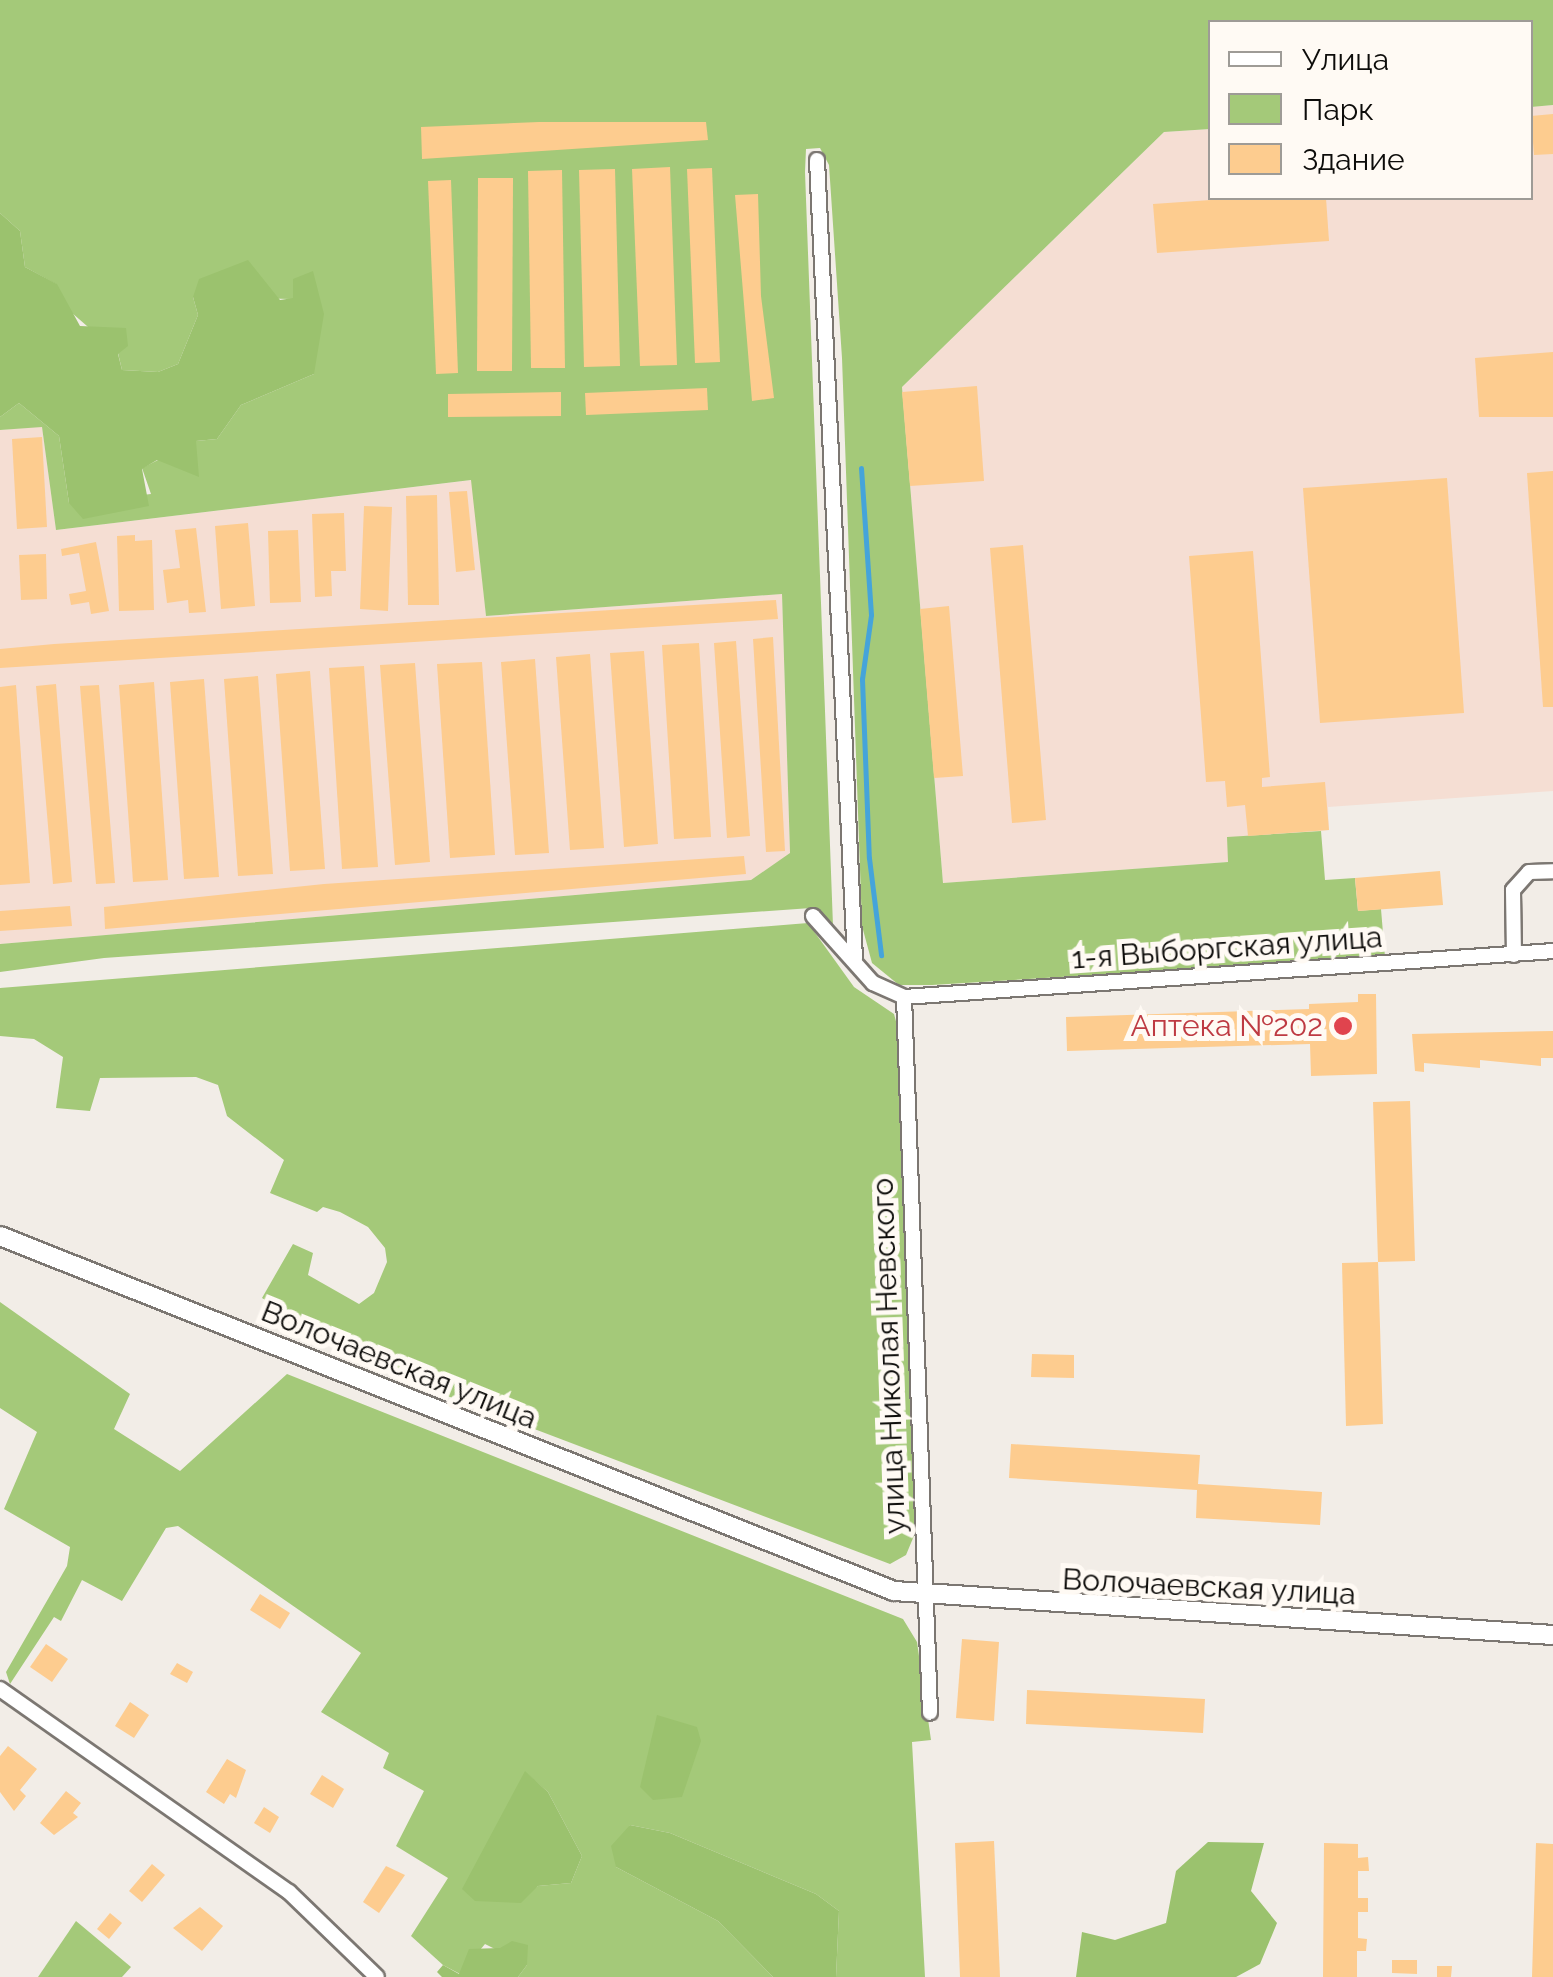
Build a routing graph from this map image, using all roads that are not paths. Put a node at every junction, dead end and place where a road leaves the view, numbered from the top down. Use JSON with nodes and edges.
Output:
{"nodes":[{"id":1,"x":818,"y":160,"type":"dead end"},
{"id":2,"x":1553,"y":871,"type":"edge"},
{"id":3,"x":813,"y":916,"type":"dead end"},
{"id":4,"x":1553,"y":952,"type":"edge"},
{"id":5,"x":1514,"y":955,"type":"junction"},
{"id":6,"x":855,"y":959,"type":"junction"},
{"id":7,"x":904,"y":997,"type":"junction"},
{"id":8,"x":0,"y":1236,"type":"edge"},
{"id":9,"x":924,"y":1597,"type":"junction"},
{"id":10,"x":1553,"y":1634,"type":"edge"},
{"id":11,"x":0,"y":1689,"type":"edge"},
{"id":12,"x":930,"y":1712,"type":"dead end"},
{"id":13,"x":377,"y":1977,"type":"edge"}],
"edges":[{"from":1,"to":6,"type":"street"},
{"from":2,"to":5,"type":"street"},
{"from":3,"to":6,"type":"street"},
{"from":4,"to":5,"type":"street","name":"1-я Выборгская улица"},
{"from":5,"to":7,"type":"street","name":"1-я Выборгская улица"},
{"from":6,"to":7,"type":"street"},
{"from":7,"to":9,"type":"street","name":"улица Николая Невского"},
{"from":8,"to":9,"type":"street","name":"Волочаевская улица"},
{"from":9,"to":10,"type":"street","name":"Волочаевская улица"},
{"from":9,"to":12,"type":"street","name":"улица Николая Невского"},
{"from":11,"to":13,"type":"street"}]}
